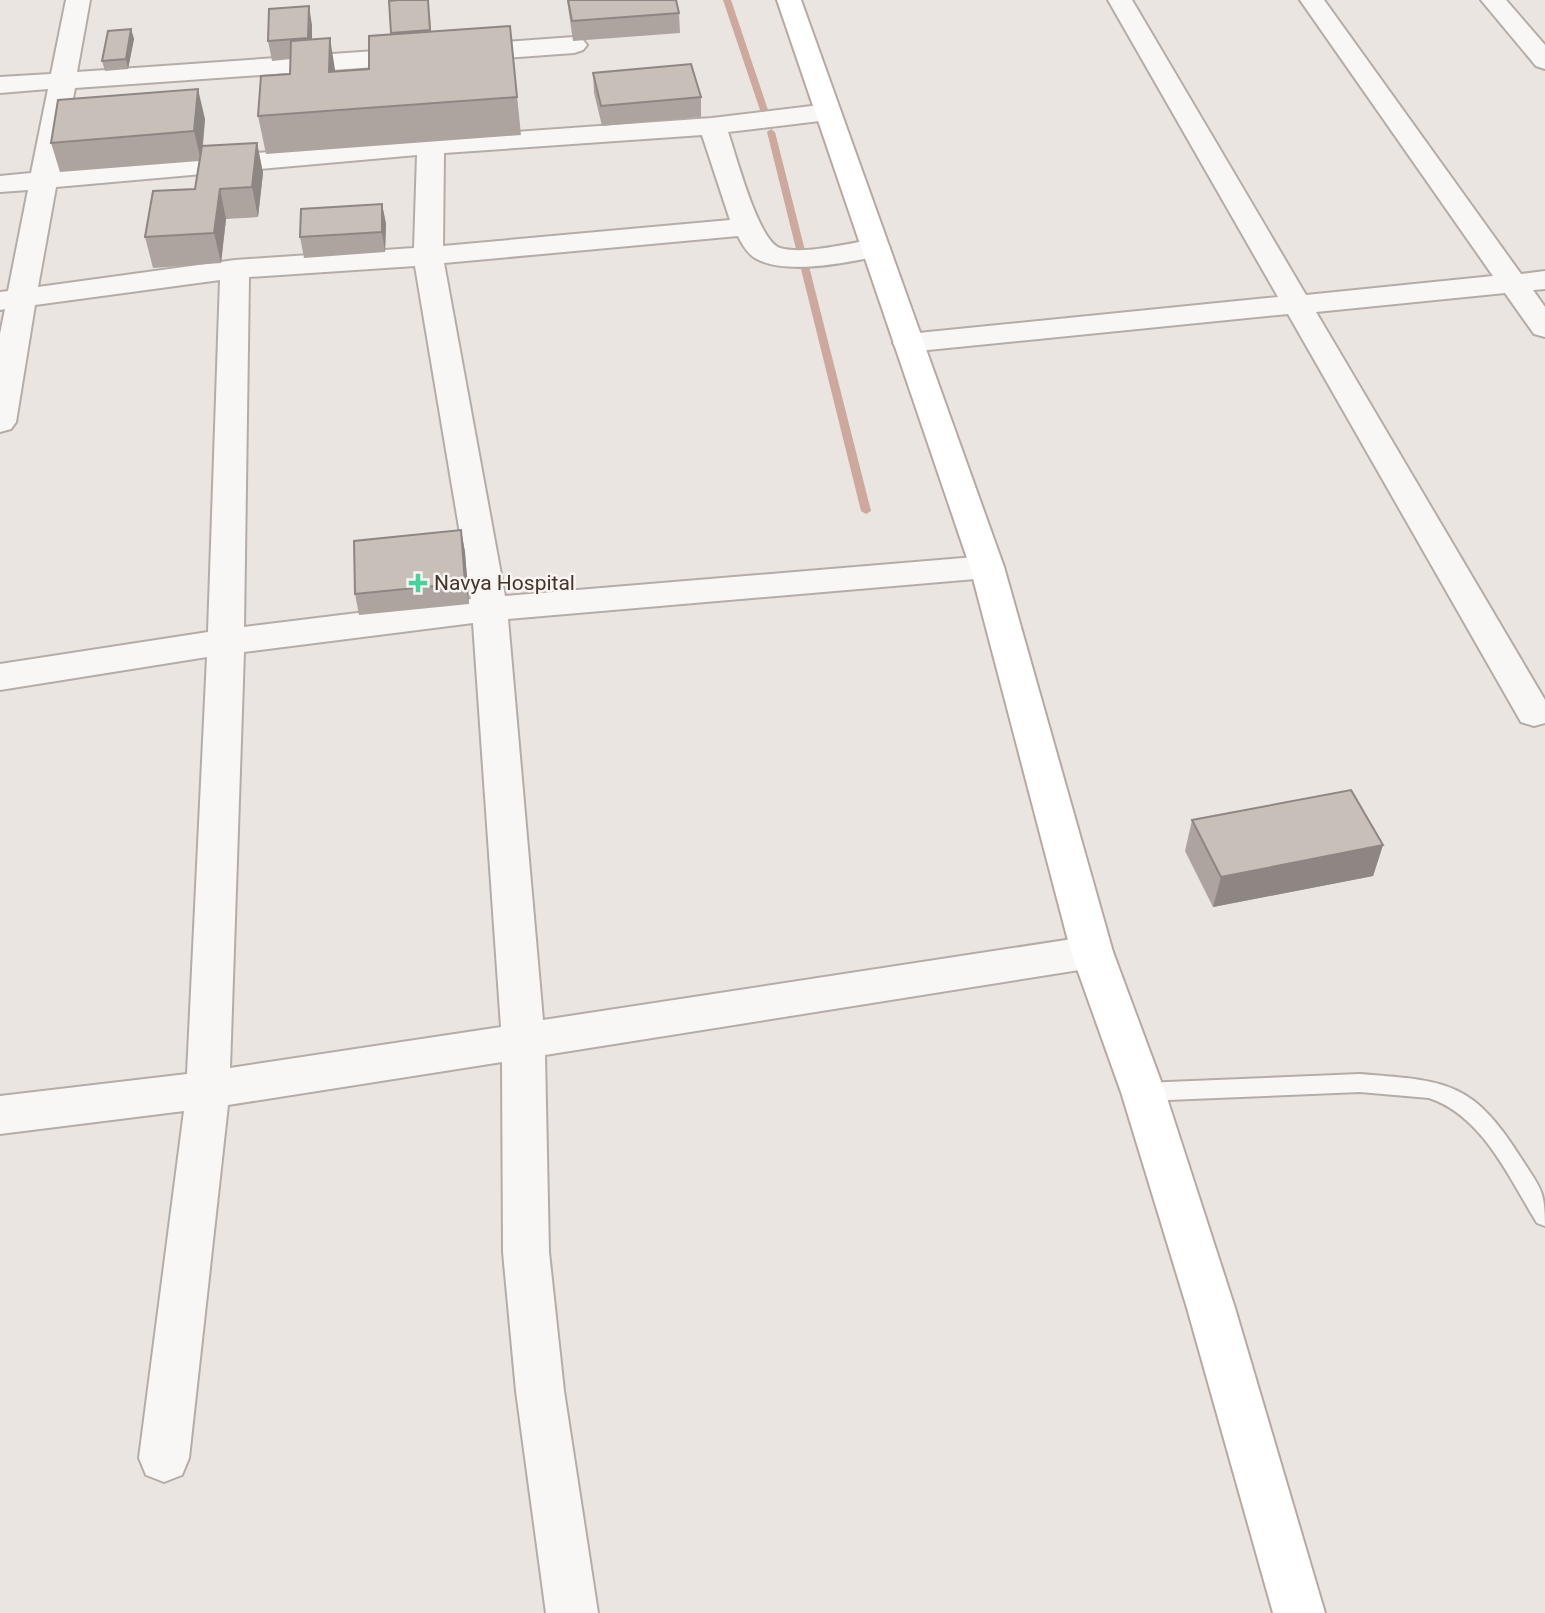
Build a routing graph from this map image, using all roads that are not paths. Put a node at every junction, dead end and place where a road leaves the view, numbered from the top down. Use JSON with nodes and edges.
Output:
{"nodes":[{"id":1,"x":78,"y":0,"type":"edge"},
{"id":2,"x":789,"y":0,"type":"edge"},
{"id":3,"x":1120,"y":0,"type":"edge"},
{"id":4,"x":1312,"y":0,"type":"edge"},
{"id":5,"x":1493,"y":0,"type":"edge"},
{"id":6,"x":574,"y":45,"type":"dead end"},
{"id":7,"x":1545,"y":61,"type":"edge"},
{"id":8,"x":63,"y":81,"type":"junction"},
{"id":9,"x":0,"y":85,"type":"edge"},
{"id":10,"x":828,"y":112,"type":"junction"},
{"id":11,"x":712,"y":126,"type":"junction"},
{"id":12,"x":431,"y":146,"type":"junction"},
{"id":13,"x":45,"y":180,"type":"junction"},
{"id":14,"x":0,"y":184,"type":"edge"},
{"id":15,"x":747,"y":227,"type":"junction"},
{"id":16,"x":861,"y":250,"type":"junction"},
{"id":17,"x":428,"y":257,"type":"junction"},
{"id":18,"x":235,"y":270,"type":"junction"},
{"id":19,"x":1545,"y":280,"type":"edge"},
{"id":20,"x":1513,"y":283,"type":"junction"},
{"id":21,"x":10,"y":300,"type":"edge"},
{"id":22,"x":1297,"y":305,"type":"junction"},
{"id":23,"x":1545,"y":328,"type":"edge"},
{"id":24,"x":908,"y":343,"type":"junction"},
{"id":25,"x":0,"y":422,"type":"edge"},
{"id":26,"x":987,"y":567,"type":"junction"},
{"id":27,"x":490,"y":609,"type":"junction"},
{"id":28,"x":226,"y":642,"type":"junction"},
{"id":29,"x":0,"y":677,"type":"edge"},
{"id":30,"x":1534,"y":713,"type":"dead end"},
{"id":31,"x":1092,"y":952,"type":"junction"},
{"id":32,"x":523,"y":1041,"type":"junction"},
{"id":33,"x":208,"y":1090,"type":"junction"},
{"id":34,"x":1143,"y":1092,"type":"junction"},
{"id":35,"x":0,"y":1115,"type":"edge"},
{"id":36,"x":1545,"y":1216,"type":"edge"},
{"id":37,"x":164,"y":1458,"type":"dead end"},
{"id":38,"x":572,"y":1613,"type":"edge"},
{"id":39,"x":1298,"y":1613,"type":"edge"}],
"edges":[{"from":1,"to":8,"type":"street"},
{"from":2,"to":10,"type":"main road"},
{"from":3,"to":22,"type":"street"},
{"from":4,"to":20,"type":"street"},
{"from":5,"to":7,"type":"street"},
{"from":6,"to":8,"type":"street"},
{"from":8,"to":9,"type":"street"},
{"from":8,"to":13,"type":"street"},
{"from":10,"to":11,"type":"street"},
{"from":10,"to":16,"type":"main road"},
{"from":11,"to":12,"type":"street"},
{"from":11,"to":15,"type":"street"},
{"from":12,"to":13,"type":"street"},
{"from":12,"to":17,"type":"street"},
{"from":13,"to":14,"type":"street"},
{"from":13,"to":21,"type":"street"},
{"from":15,"to":16,"type":"street"},
{"from":15,"to":17,"type":"street"},
{"from":16,"to":24,"type":"main road"},
{"from":17,"to":18,"type":"street"},
{"from":17,"to":27,"type":"street"},
{"from":18,"to":21,"type":"street"},
{"from":18,"to":28,"type":"street"},
{"from":19,"to":20,"type":"street"},
{"from":20,"to":22,"type":"street"},
{"from":20,"to":23,"type":"street"},
{"from":21,"to":25,"type":"street"},
{"from":22,"to":24,"type":"street"},
{"from":22,"to":30,"type":"street"},
{"from":24,"to":26,"type":"main road"},
{"from":26,"to":27,"type":"street"},
{"from":26,"to":31,"type":"main road"},
{"from":27,"to":28,"type":"street"},
{"from":27,"to":32,"type":"street"},
{"from":28,"to":29,"type":"street"},
{"from":28,"to":33,"type":"street"},
{"from":31,"to":32,"type":"street"},
{"from":31,"to":34,"type":"main road"},
{"from":32,"to":33,"type":"street"},
{"from":32,"to":38,"type":"street"},
{"from":33,"to":35,"type":"street"},
{"from":33,"to":37,"type":"street"},
{"from":34,"to":36,"type":"lane"},
{"from":34,"to":39,"type":"main road"}]}
